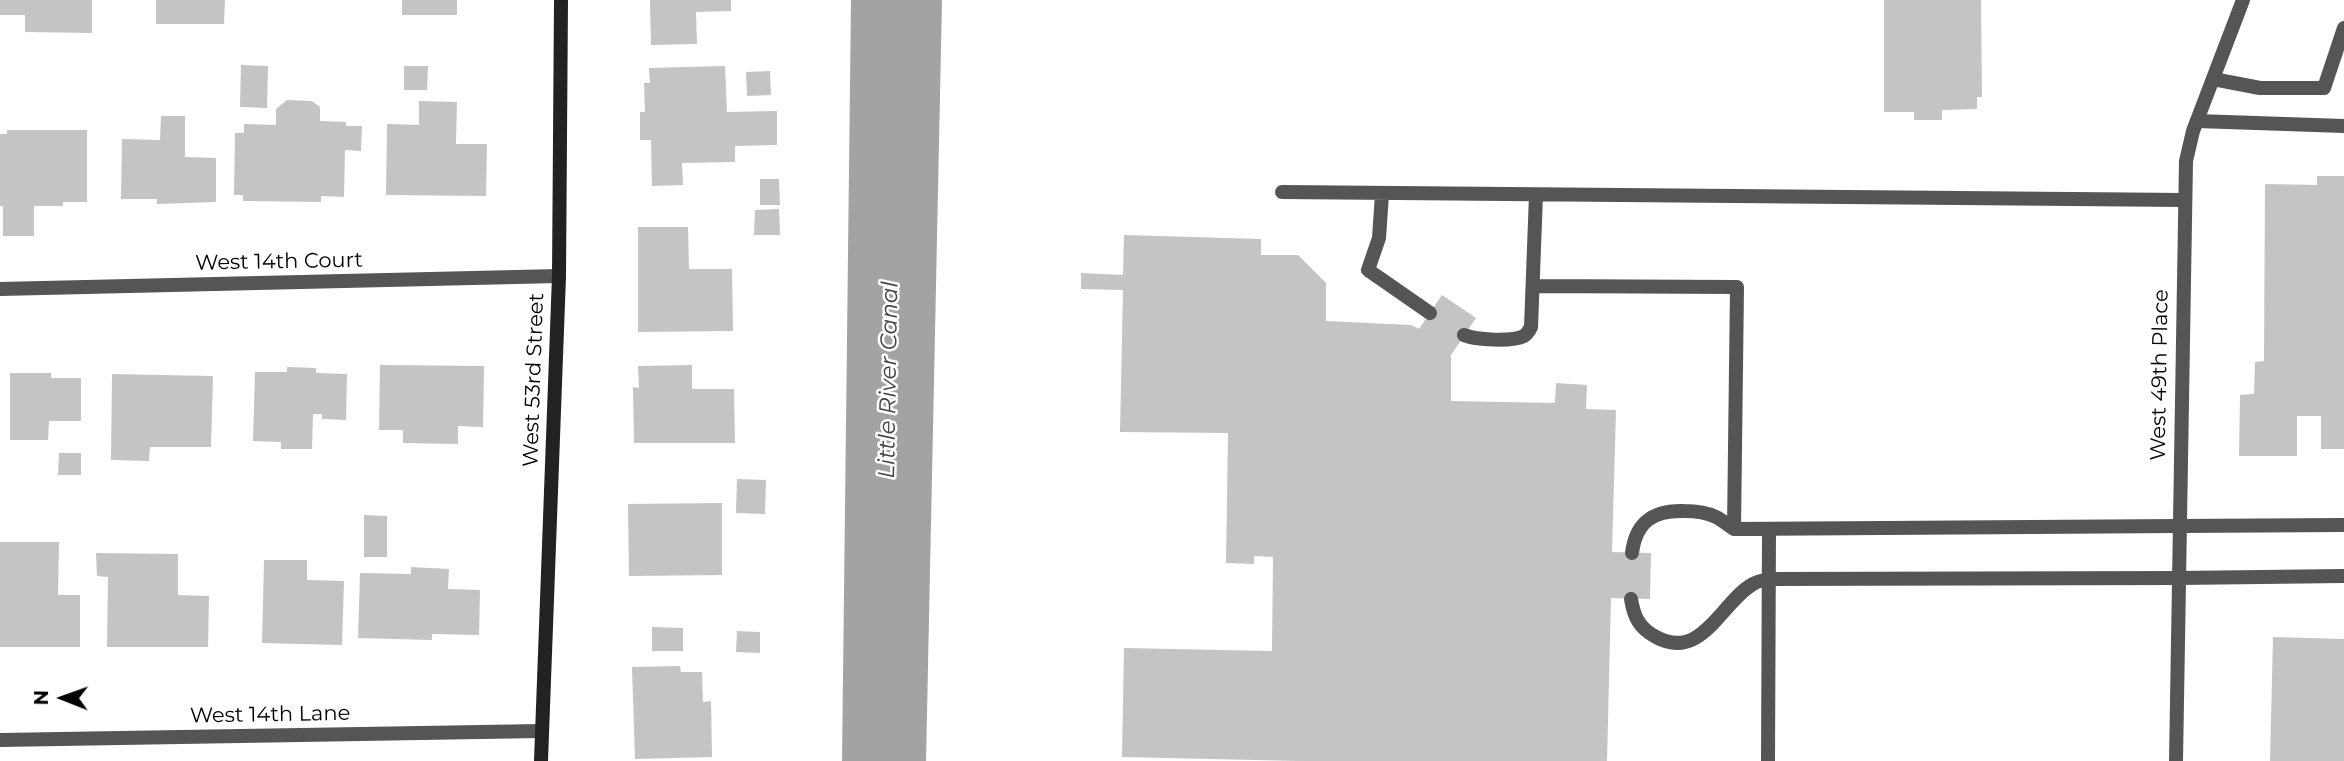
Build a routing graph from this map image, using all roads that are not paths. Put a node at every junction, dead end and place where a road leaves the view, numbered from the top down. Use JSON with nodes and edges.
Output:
{"nodes":[{"id":1,"x":561,"y":0,"type":"edge"},
{"id":2,"x":2243,"y":0,"type":"edge"},
{"id":3,"x":2344,"y":27,"type":"edge"},
{"id":4,"x":2213,"y":79,"type":"junction"},
{"id":5,"x":2197,"y":121,"type":"junction"},
{"id":6,"x":2344,"y":126,"type":"edge"},
{"id":7,"x":1282,"y":192,"type":"dead end"},
{"id":8,"x":1382,"y":194,"type":"junction"},
{"id":9,"x":1536,"y":195,"type":"junction"},
{"id":10,"x":2184,"y":200,"type":"junction"},
{"id":11,"x":559,"y":276,"type":"junction"},
{"id":12,"x":1534,"y":286,"type":"junction"},
{"id":13,"x":0,"y":289,"type":"edge"},
{"id":14,"x":1430,"y":313,"type":"dead end"},
{"id":15,"x":1464,"y":335,"type":"dead end"},
{"id":16,"x":2344,"y":525,"type":"edge"},
{"id":17,"x":2179,"y":526,"type":"junction"},
{"id":18,"x":1734,"y":529,"type":"junction"},
{"id":19,"x":1769,"y":530,"type":"junction"},
{"id":20,"x":1632,"y":552,"type":"dead end"},
{"id":21,"x":2344,"y":576,"type":"edge"},
{"id":22,"x":2178,"y":578,"type":"junction"},
{"id":23,"x":1769,"y":579,"type":"junction"},
{"id":24,"x":1631,"y":598,"type":"dead end"},
{"id":25,"x":541,"y":731,"type":"junction"},
{"id":26,"x":0,"y":740,"type":"edge"},
{"id":27,"x":541,"y":761,"type":"edge"},
{"id":28,"x":1768,"y":761,"type":"edge"},
{"id":29,"x":2176,"y":761,"type":"edge"}],
"edges":[{"from":1,"to":11,"type":"street","name":"West 53rd Street"},
{"from":2,"to":4,"type":"street","name":"West 49th Place"},
{"from":3,"to":4,"type":"street"},
{"from":4,"to":5,"type":"street","name":"West 49th Place"},
{"from":5,"to":6,"type":"street"},
{"from":5,"to":10,"type":"street","name":"West 49th Place"},
{"from":7,"to":8,"type":"street"},
{"from":8,"to":9,"type":"street"},
{"from":8,"to":14,"type":"street"},
{"from":9,"to":10,"type":"street"},
{"from":9,"to":12,"type":"street"},
{"from":10,"to":17,"type":"street","name":"West 49th Place"},
{"from":11,"to":13,"type":"street","name":"West 14th Court"},
{"from":11,"to":25,"type":"street","name":"West 53rd Street"},
{"from":12,"to":15,"type":"street"},
{"from":12,"to":18,"type":"street"},
{"from":16,"to":17,"type":"street"},
{"from":17,"to":19,"type":"street"},
{"from":17,"to":22,"type":"street","name":"West 49th Place"},
{"from":18,"to":19,"type":"street"},
{"from":18,"to":20,"type":"street"},
{"from":19,"to":23,"type":"street"},
{"from":21,"to":22,"type":"street"},
{"from":22,"to":23,"type":"street"},
{"from":22,"to":29,"type":"street","name":"West 49th Place"},
{"from":23,"to":24,"type":"street"},
{"from":23,"to":28,"type":"street"},
{"from":25,"to":26,"type":"street","name":"West 14th Lane"},
{"from":25,"to":27,"type":"street","name":"West 53rd Street"}]}
